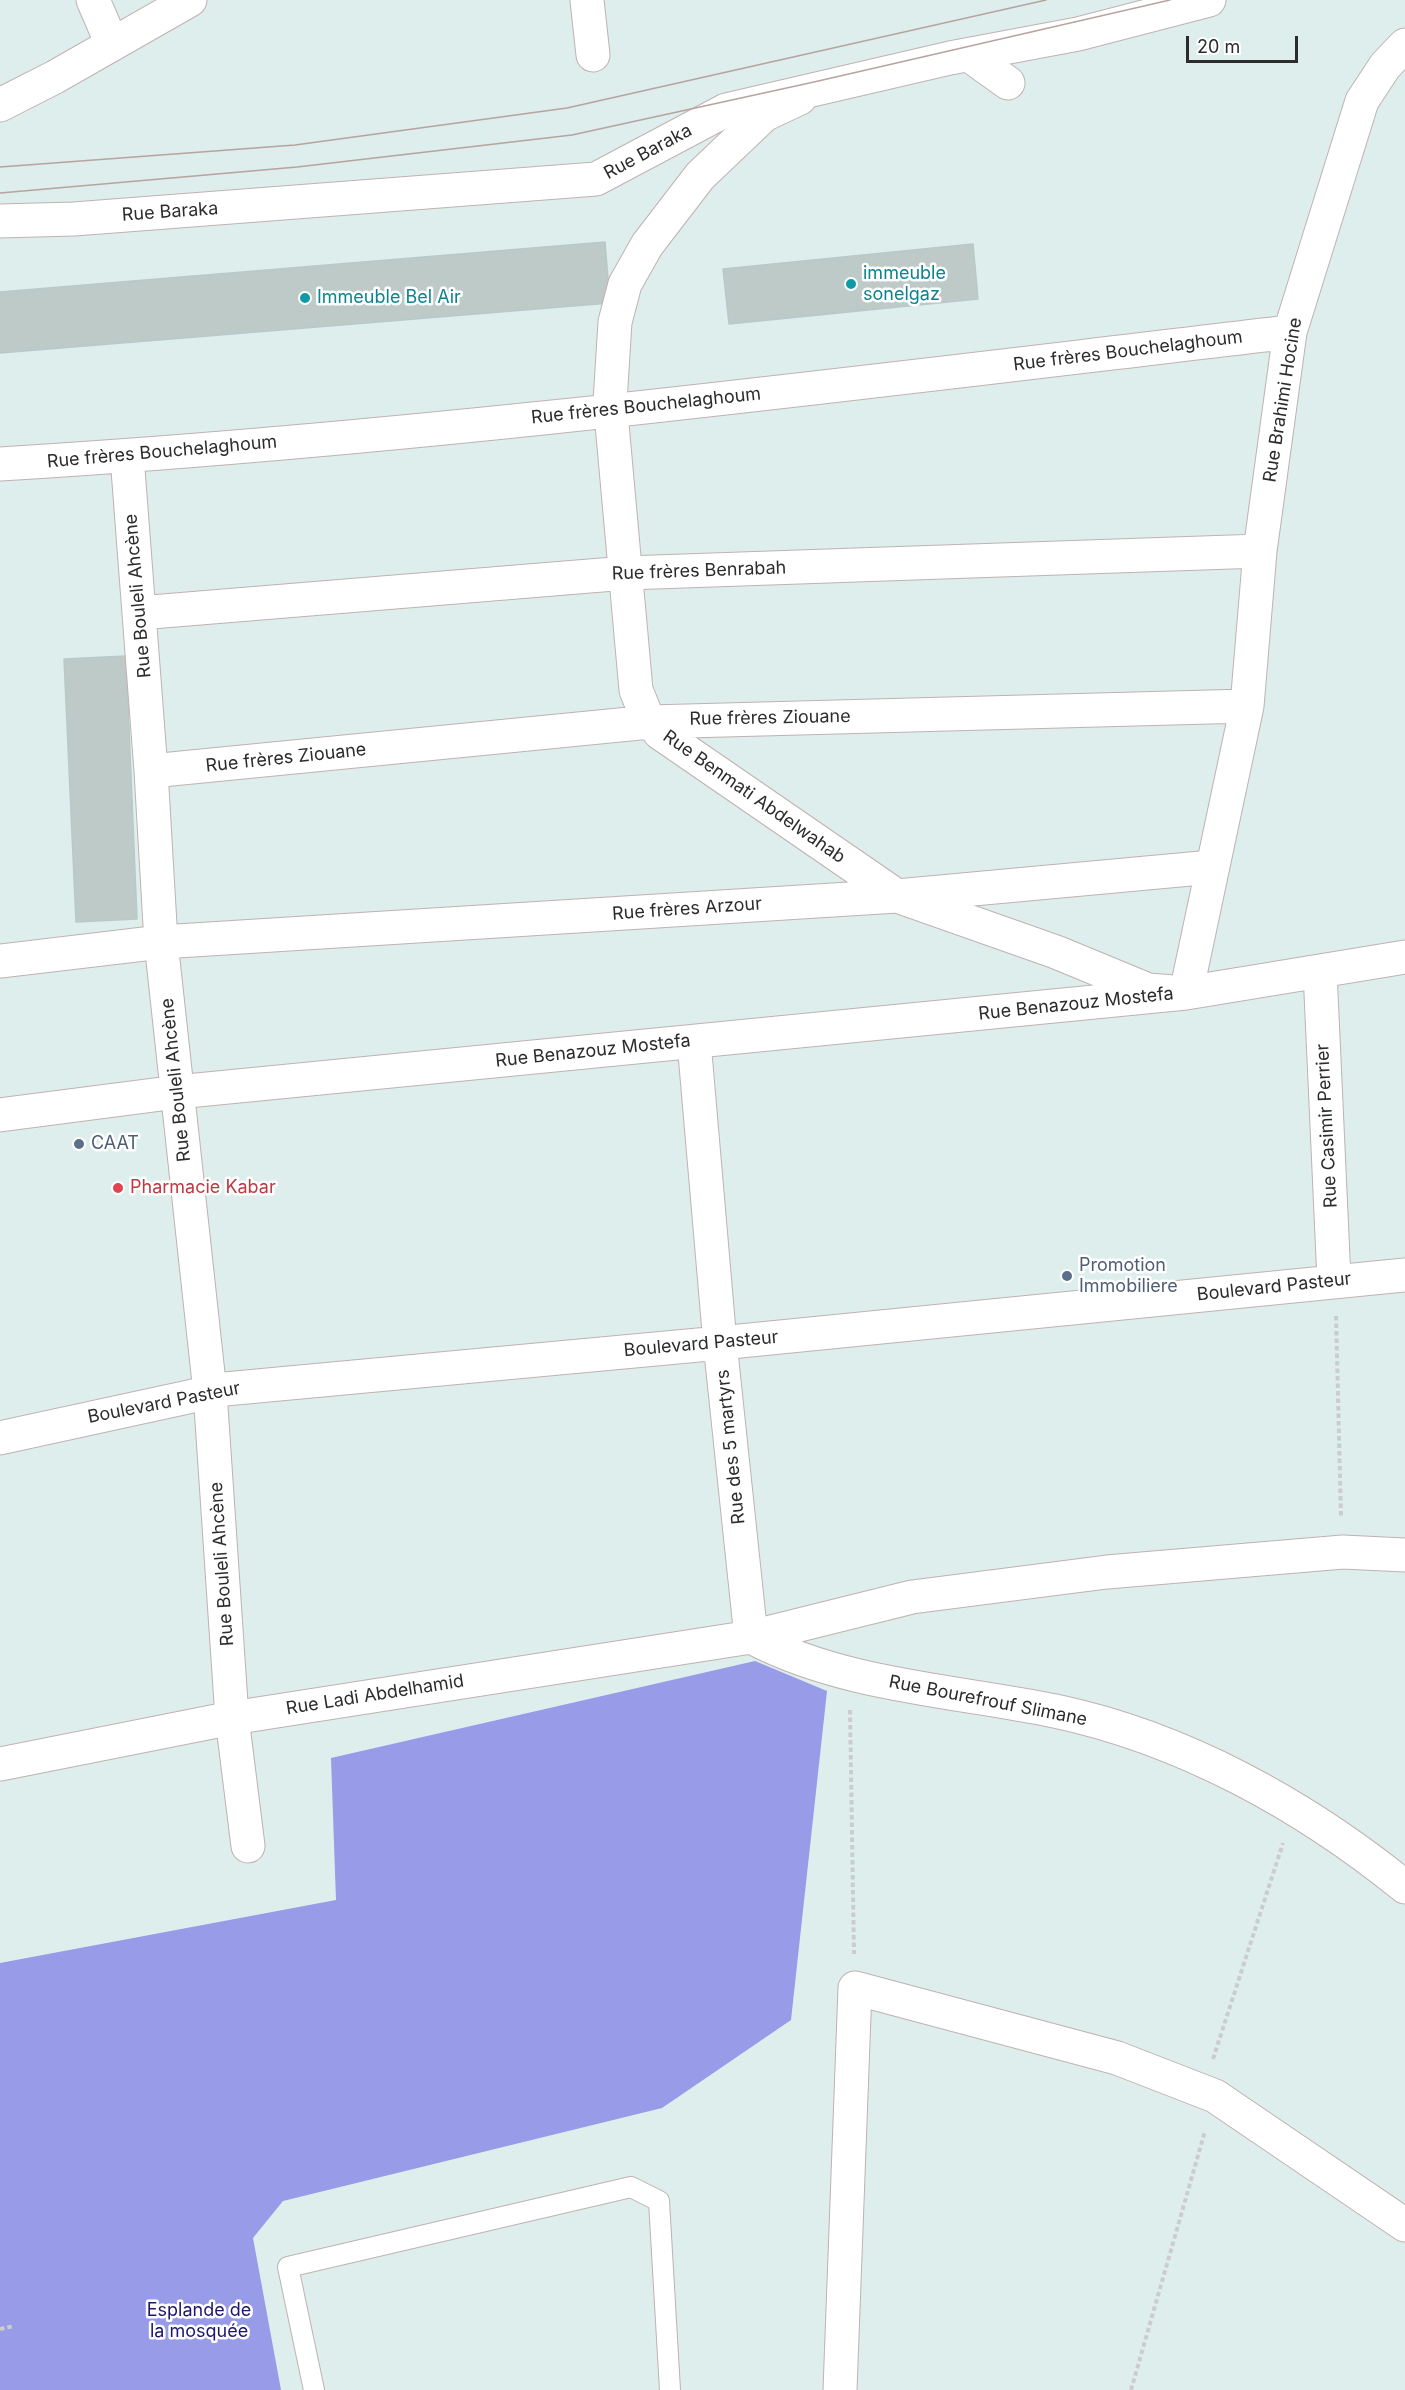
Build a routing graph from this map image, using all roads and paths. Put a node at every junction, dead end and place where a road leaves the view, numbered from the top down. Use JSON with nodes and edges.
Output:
{"nodes":[{"id":1,"x":93,"y":0,"type":"edge"},
{"id":2,"x":190,"y":0,"type":"edge"},
{"id":3,"x":587,"y":0,"type":"edge"},
{"id":4,"x":1209,"y":0,"type":"edge"},
{"id":5,"x":112,"y":44,"type":"junction"},
{"id":6,"x":1405,"y":45,"type":"edge"},
{"id":7,"x":593,"y":55,"type":"dead end"},
{"id":8,"x":969,"y":55,"type":"junction"},
{"id":9,"x":1008,"y":82,"type":"dead end"},
{"id":10,"x":812,"y":92,"type":"junction"},
{"id":11,"x":0,"y":105,"type":"edge"},
{"id":12,"x":0,"y":221,"type":"edge"},
{"id":13,"x":1290,"y":332,"type":"junction"},
{"id":14,"x":611,"y":411,"type":"junction"},
{"id":15,"x":127,"y":456,"type":"junction"},
{"id":16,"x":0,"y":464,"type":"edge"},
{"id":17,"x":1260,"y":550,"type":"junction"},
{"id":18,"x":626,"y":573,"type":"junction"},
{"id":19,"x":139,"y":613,"type":"junction"},
{"id":20,"x":1247,"y":706,"type":"junction"},
{"id":21,"x":650,"y":722,"type":"junction"},
{"id":22,"x":151,"y":771,"type":"junction"},
{"id":23,"x":1212,"y":867,"type":"junction"},
{"id":24,"x":897,"y":896,"type":"junction"},
{"id":25,"x":162,"y":942,"type":"junction"},
{"id":26,"x":1405,"y":957,"type":"edge"},
{"id":27,"x":0,"y":961,"type":"edge"},
{"id":28,"x":1320,"y":971,"type":"junction"},
{"id":29,"x":1186,"y":993,"type":"junction"},
{"id":30,"x":694,"y":1042,"type":"junction"},
{"id":31,"x":177,"y":1092,"type":"junction"},
{"id":32,"x":0,"y":1115,"type":"edge"},
{"id":33,"x":1405,"y":1275,"type":"edge"},
{"id":34,"x":1334,"y":1280,"type":"junction"},
{"id":35,"x":1405,"y":1296,"type":"edge"},
{"id":36,"x":720,"y":1343,"type":"junction"},
{"id":37,"x":210,"y":1392,"type":"junction"},
{"id":38,"x":0,"y":1438,"type":"edge"},
{"id":39,"x":1342,"y":1552,"type":"junction"},
{"id":40,"x":1405,"y":1555,"type":"edge"},
{"id":41,"x":752,"y":1636,"type":"junction"},
{"id":42,"x":850,"y":1674,"type":"junction"},
{"id":43,"x":232,"y":1718,"type":"junction"},
{"id":44,"x":0,"y":1764,"type":"edge"},
{"id":45,"x":1294,"y":1809,"type":"junction"},
{"id":46,"x":248,"y":1846,"type":"dead end"},
{"id":47,"x":1405,"y":1887,"type":"edge"},
{"id":48,"x":855,"y":1988,"type":"junction"},
{"id":49,"x":1209,"y":2093,"type":"junction"},
{"id":50,"x":1405,"y":2225,"type":"edge"},
{"id":51,"x":14,"y":2326,"type":"dead end"},
{"id":52,"x":0,"y":2329,"type":"edge"},
{"id":53,"x":314,"y":2390,"type":"edge"},
{"id":54,"x":670,"y":2390,"type":"edge"},
{"id":55,"x":840,"y":2390,"type":"edge"},
{"id":56,"x":1131,"y":2390,"type":"edge"}],
"edges":[{"from":1,"to":5,"type":"street"},
{"from":2,"to":5,"type":"street"},
{"from":3,"to":7,"type":"street"},
{"from":4,"to":8,"type":"street","name":"Rue Baraka"},
{"from":5,"to":11,"type":"street"},
{"from":6,"to":13,"type":"street","name":"Rue Brahimi Hocine"},
{"from":8,"to":9,"type":"street"},
{"from":8,"to":10,"type":"street","name":"Rue Baraka"},
{"from":10,"to":12,"type":"street","name":"Rue Baraka"},
{"from":10,"to":14,"type":"street","name":"Rue Benmati Abdelwahab"},
{"from":13,"to":14,"type":"street","name":"Rue frères Bouchelaghoum"},
{"from":13,"to":17,"type":"street","name":"Rue Brahimi Hocine"},
{"from":14,"to":15,"type":"street","name":"Rue frères Bouchelaghoum"},
{"from":14,"to":18,"type":"street","name":"Rue Benmati Abdelwahab"},
{"from":15,"to":16,"type":"street","name":"Rue frères Bouchelaghoum"},
{"from":15,"to":19,"type":"street","name":"Rue Bouleli Ahcène"},
{"from":17,"to":18,"type":"street","name":"Rue frères Benrabah"},
{"from":17,"to":20,"type":"street","name":"Rue Brahimi Hocine"},
{"from":18,"to":19,"type":"street","name":"Rue frères Benrabah"},
{"from":18,"to":21,"type":"street","name":"Rue Benmati Abdelwahab"},
{"from":19,"to":22,"type":"street","name":"Rue Bouleli Ahcène"},
{"from":20,"to":21,"type":"street","name":"Rue frères Ziouane"},
{"from":20,"to":23,"type":"street","name":"Rue Brahimi Hocine"},
{"from":21,"to":22,"type":"street","name":"Rue frères Ziouane"},
{"from":21,"to":24,"type":"street","name":"Rue Benmati Abdelwahab"},
{"from":22,"to":25,"type":"street","name":"Rue Bouleli Ahcène"},
{"from":23,"to":24,"type":"street","name":"Rue frères Arzour"},
{"from":23,"to":29,"type":"street","name":"Rue Brahimi Hocine"},
{"from":24,"to":25,"type":"street","name":"Rue frères Arzour"},
{"from":24,"to":29,"type":"street","name":"Rue Benmati Abdelwahab"},
{"from":25,"to":27,"type":"street","name":"Rue frères Arzour"},
{"from":25,"to":31,"type":"street","name":"Rue Bouleli Ahcène"},
{"from":26,"to":28,"type":"street","name":"Rue Benmati Abdelwahab"},
{"from":28,"to":29,"type":"street","name":"Rue Benmati Abdelwahab"},
{"from":28,"to":34,"type":"street","name":"Rue Casimir Perrier"},
{"from":29,"to":30,"type":"street","name":"Rue Benazouz Mostefa"},
{"from":30,"to":31,"type":"street","name":"Rue Benazouz Mostefa"},
{"from":30,"to":36,"type":"street","name":"Rue des 5 martyrs"},
{"from":31,"to":32,"type":"street","name":"Rue Benazouz Mostefa"},
{"from":31,"to":37,"type":"street","name":"Rue Bouleli Ahcène"},
{"from":33,"to":34,"type":"street","name":"Boulevard Pasteur"},
{"from":34,"to":35,"type":"street"},
{"from":34,"to":36,"type":"street","name":"Boulevard Pasteur"},
{"from":34,"to":39,"type":"path"},
{"from":36,"to":37,"type":"street","name":"Boulevard Pasteur"},
{"from":36,"to":41,"type":"street","name":"Rue des 5 martyrs"},
{"from":37,"to":38,"type":"street","name":"Boulevard Pasteur"},
{"from":37,"to":43,"type":"street","name":"Rue Bouleli Ahcène"},
{"from":39,"to":40,"type":"street","name":"Rue Ladi Abdelhamid"},
{"from":39,"to":41,"type":"street","name":"Rue Ladi Abdelhamid"},
{"from":41,"to":42,"type":"street","name":"Rue Bourefrouf Slimane"},
{"from":41,"to":43,"type":"street","name":"Rue Ladi Abdelhamid"},
{"from":42,"to":45,"type":"street","name":"Rue Bourefrouf Slimane"},
{"from":42,"to":48,"type":"path"},
{"from":43,"to":44,"type":"street","name":"Rue Ladi Abdelhamid"},
{"from":43,"to":46,"type":"street","name":"Rue Bouleli Ahcène"},
{"from":45,"to":47,"type":"street","name":"Rue Bourefrouf Slimane"},
{"from":45,"to":49,"type":"path"},
{"from":48,"to":49,"type":"street"},
{"from":48,"to":55,"type":"street"},
{"from":49,"to":50,"type":"street"},
{"from":49,"to":56,"type":"path"},
{"from":51,"to":52,"type":"path"},
{"from":53,"to":54,"type":"lane"}]}
